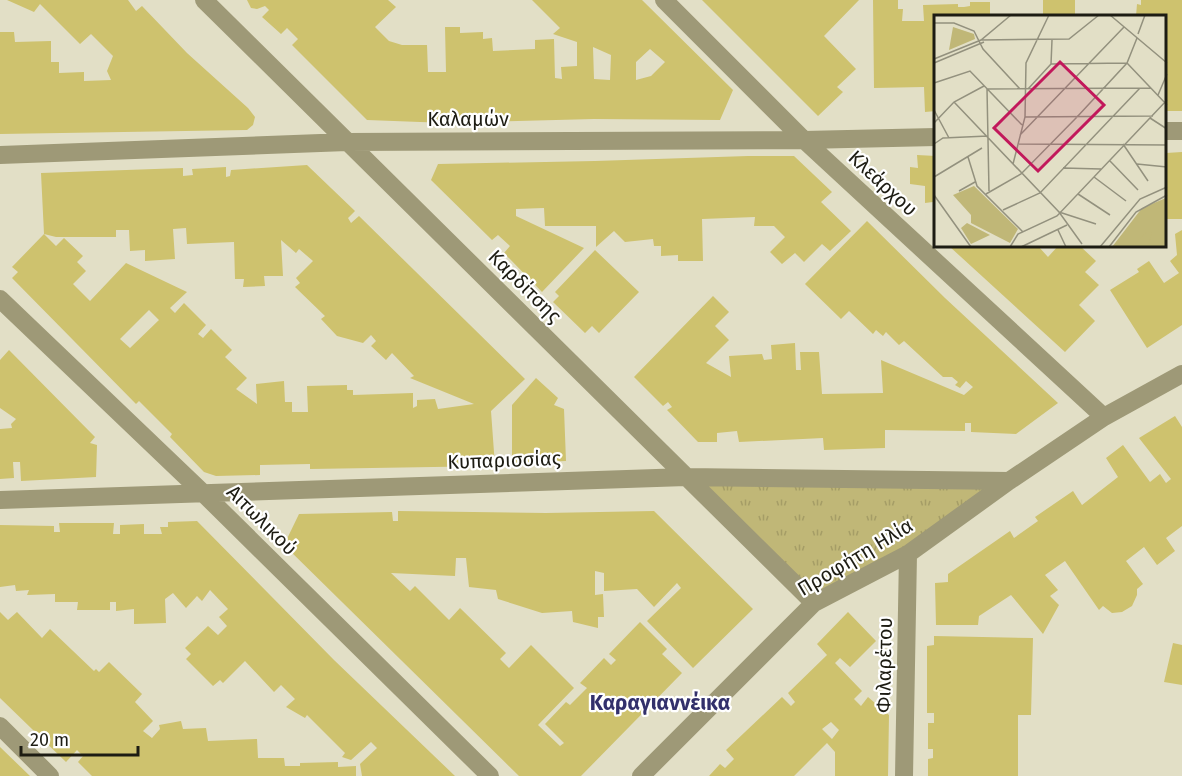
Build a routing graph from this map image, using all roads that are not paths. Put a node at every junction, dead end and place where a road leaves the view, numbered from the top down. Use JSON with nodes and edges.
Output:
{"nodes":[{"id":1,"x":204,"y":0,"type":"edge"},
{"id":2,"x":664,"y":0,"type":"edge"},
{"id":3,"x":934,"y":137,"type":"edge"},
{"id":4,"x":804,"y":140,"type":"junction"},
{"id":5,"x":346,"y":142,"type":"junction"},
{"id":6,"x":0,"y":155,"type":"edge"},
{"id":7,"x":0,"y":299,"type":"edge"},
{"id":8,"x":1182,"y":374,"type":"edge"},
{"id":9,"x":1104,"y":417,"type":"junction"},
{"id":10,"x":686,"y":477,"type":"junction"},
{"id":11,"x":1009,"y":481,"type":"junction"},
{"id":12,"x":202,"y":492,"type":"junction"},
{"id":13,"x":0,"y":500,"type":"edge"},
{"id":14,"x":908,"y":554,"type":"junction"},
{"id":15,"x":814,"y":603,"type":"junction"},
{"id":16,"x":0,"y":726,"type":"edge"},
{"id":17,"x":50,"y":776,"type":"edge"},
{"id":18,"x":490,"y":776,"type":"edge"},
{"id":19,"x":641,"y":776,"type":"edge"},
{"id":20,"x":904,"y":776,"type":"edge"}],
"edges":[{"from":1,"to":5,"type":"street","name":"Καρδίτσης"},
{"from":2,"to":4,"type":"street","name":"Κλεάρχου"},
{"from":3,"to":4,"type":"street","name":"Καλαμών"},
{"from":4,"to":5,"type":"street","name":"Καλαμών"},
{"from":4,"to":9,"type":"street","name":"Κλεάρχου"},
{"from":5,"to":6,"type":"street","name":"Καλαμών"},
{"from":5,"to":10,"type":"street","name":"Καρδίτσης"},
{"from":7,"to":12,"type":"street","name":"Αιτωλικού"},
{"from":8,"to":9,"type":"street","name":"Προφήτη Ηλία"},
{"from":9,"to":11,"type":"street","name":"Προφήτη Ηλία"},
{"from":10,"to":11,"type":"street","name":"Κυπαρισσίας"},
{"from":10,"to":12,"type":"street","name":"Κυπαρισσίας"},
{"from":10,"to":15,"type":"street","name":"Καρδίτσης"},
{"from":11,"to":14,"type":"street","name":"Προφήτη Ηλία"},
{"from":12,"to":13,"type":"street","name":"Κυπαρισσίας"},
{"from":12,"to":18,"type":"street","name":"Αιτωλικού"},
{"from":14,"to":15,"type":"street","name":"Προφήτη Ηλία"},
{"from":14,"to":20,"type":"street","name":"Φιλαρέτου"},
{"from":15,"to":19,"type":"street","name":"Προφήτη Ηλία"},
{"from":16,"to":17,"type":"street"}]}
